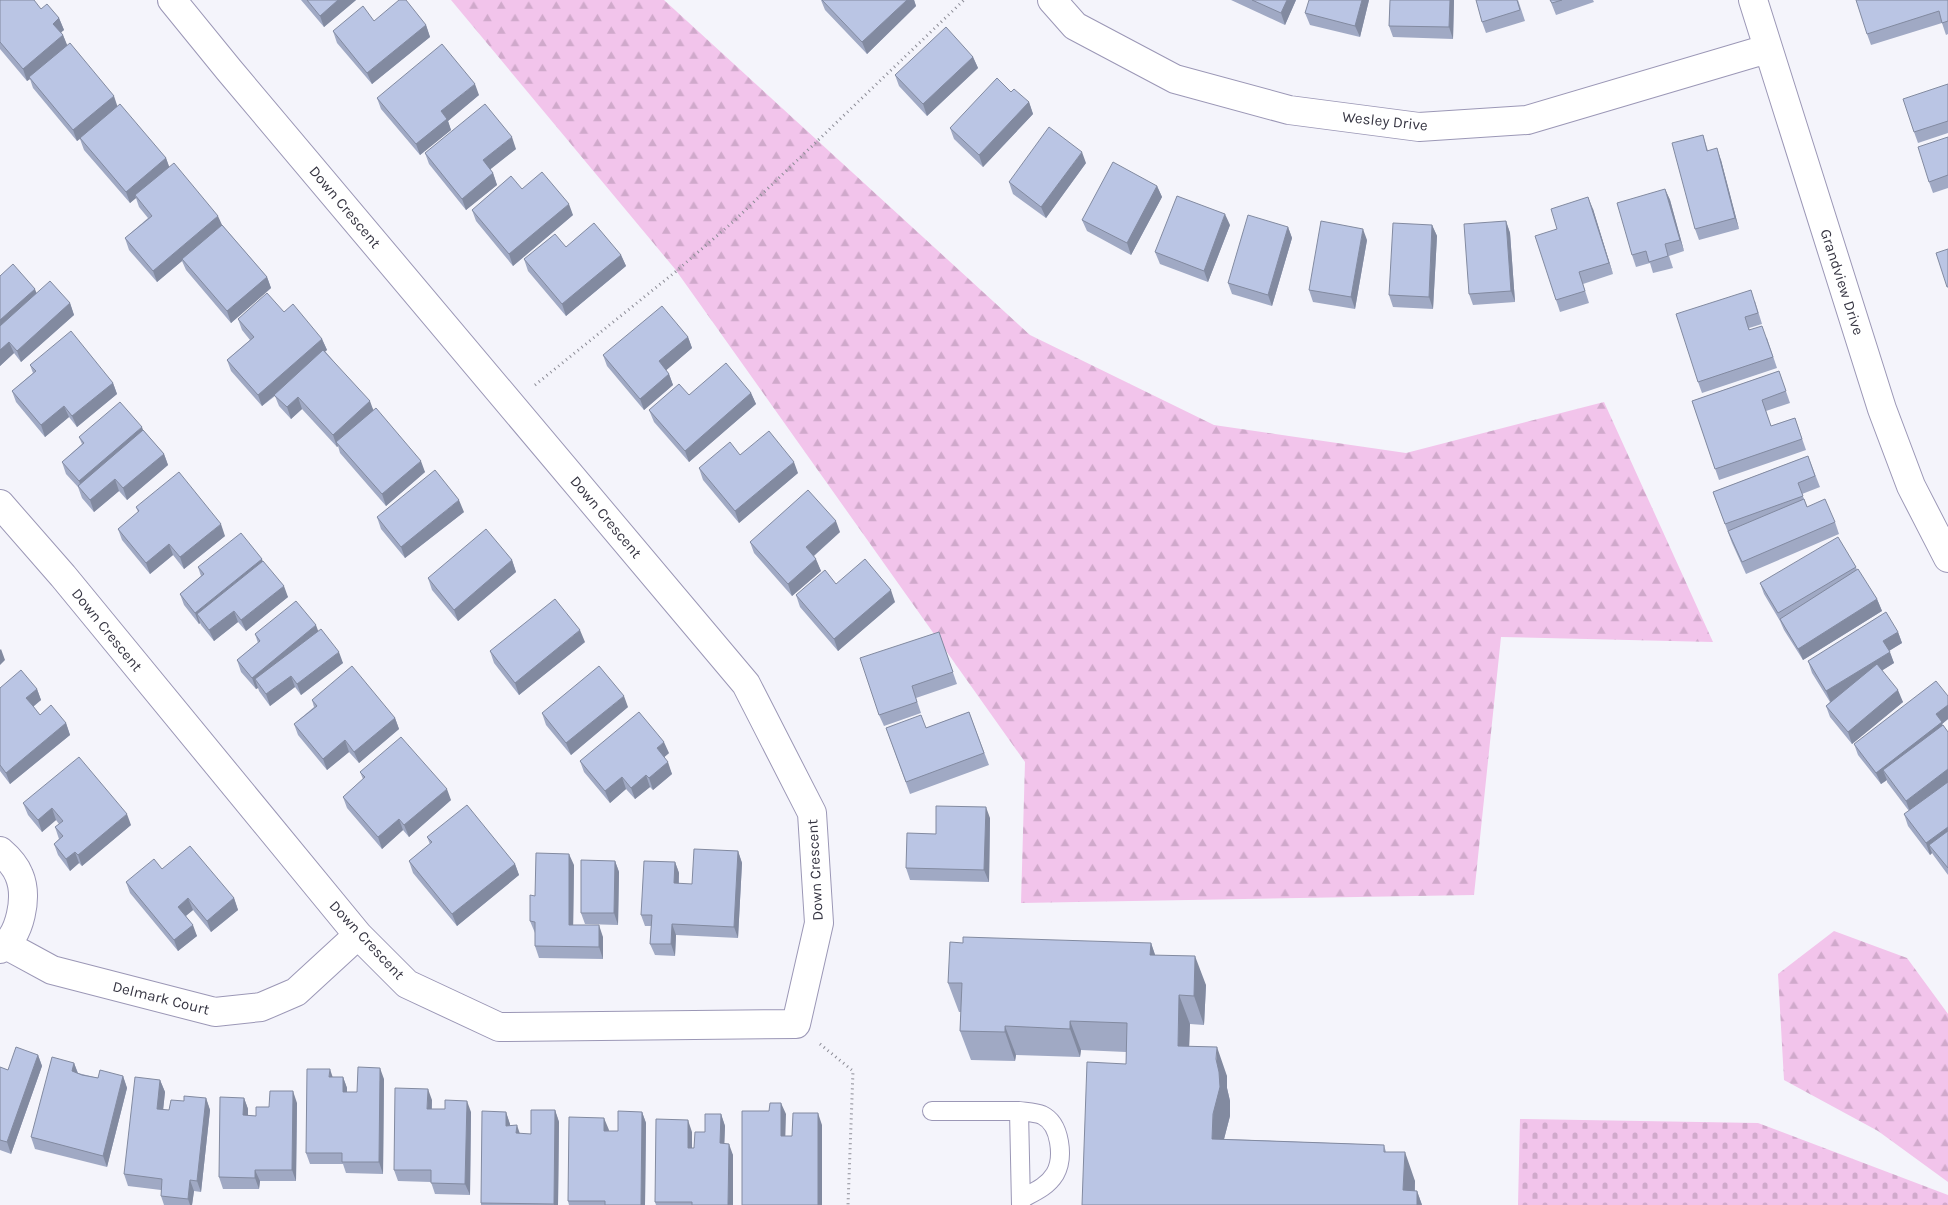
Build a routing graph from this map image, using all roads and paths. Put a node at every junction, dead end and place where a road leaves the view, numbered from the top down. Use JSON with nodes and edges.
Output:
{"nodes":[{"id":1,"x":172,"y":0,"type":"edge"},
{"id":2,"x":964,"y":0,"type":"edge"},
{"id":3,"x":1052,"y":0,"type":"edge"},
{"id":4,"x":1752,"y":0,"type":"edge"},
{"id":5,"x":1767,"y":49,"type":"junction"},
{"id":6,"x":512,"y":404,"type":"junction"},
{"id":7,"x":0,"y":504,"type":"edge"},
{"id":8,"x":1948,"y":558,"type":"edge"},
{"id":9,"x":0,"y":851,"type":"edge"},
{"id":10,"x":358,"y":935,"type":"junction"},
{"id":11,"x":3,"y":947,"type":"edge"},
{"id":12,"x":796,"y":1024,"type":"junction"},
{"id":13,"x":932,"y":1110,"type":"dead end"},
{"id":14,"x":1019,"y":1111,"type":"junction"},
{"id":15,"x":1021,"y":1202,"type":"edge"},
{"id":16,"x":848,"y":1205,"type":"edge"}],
"edges":[{"from":1,"to":6,"type":"street","name":"Down Crescent"},
{"from":2,"to":6,"type":"path"},
{"from":3,"to":5,"type":"street","name":"Wesley Drive"},
{"from":4,"to":5,"type":"street","name":"Grandview Drive"},
{"from":5,"to":8,"type":"street","name":"Grandview Drive"},
{"from":6,"to":12,"type":"street","name":"Down Crescent"},
{"from":7,"to":10,"type":"street","name":"Down Crescent"},
{"from":9,"to":11,"type":"street","name":"Delmark Court"},
{"from":10,"to":11,"type":"street","name":"Delmark Court"},
{"from":10,"to":12,"type":"street","name":"Down Crescent"},
{"from":12,"to":16,"type":"path"},
{"from":13,"to":14,"type":"lane"},
{"from":14,"to":15,"type":"lane"},
{"from":14,"to":15,"type":"lane"}]}
